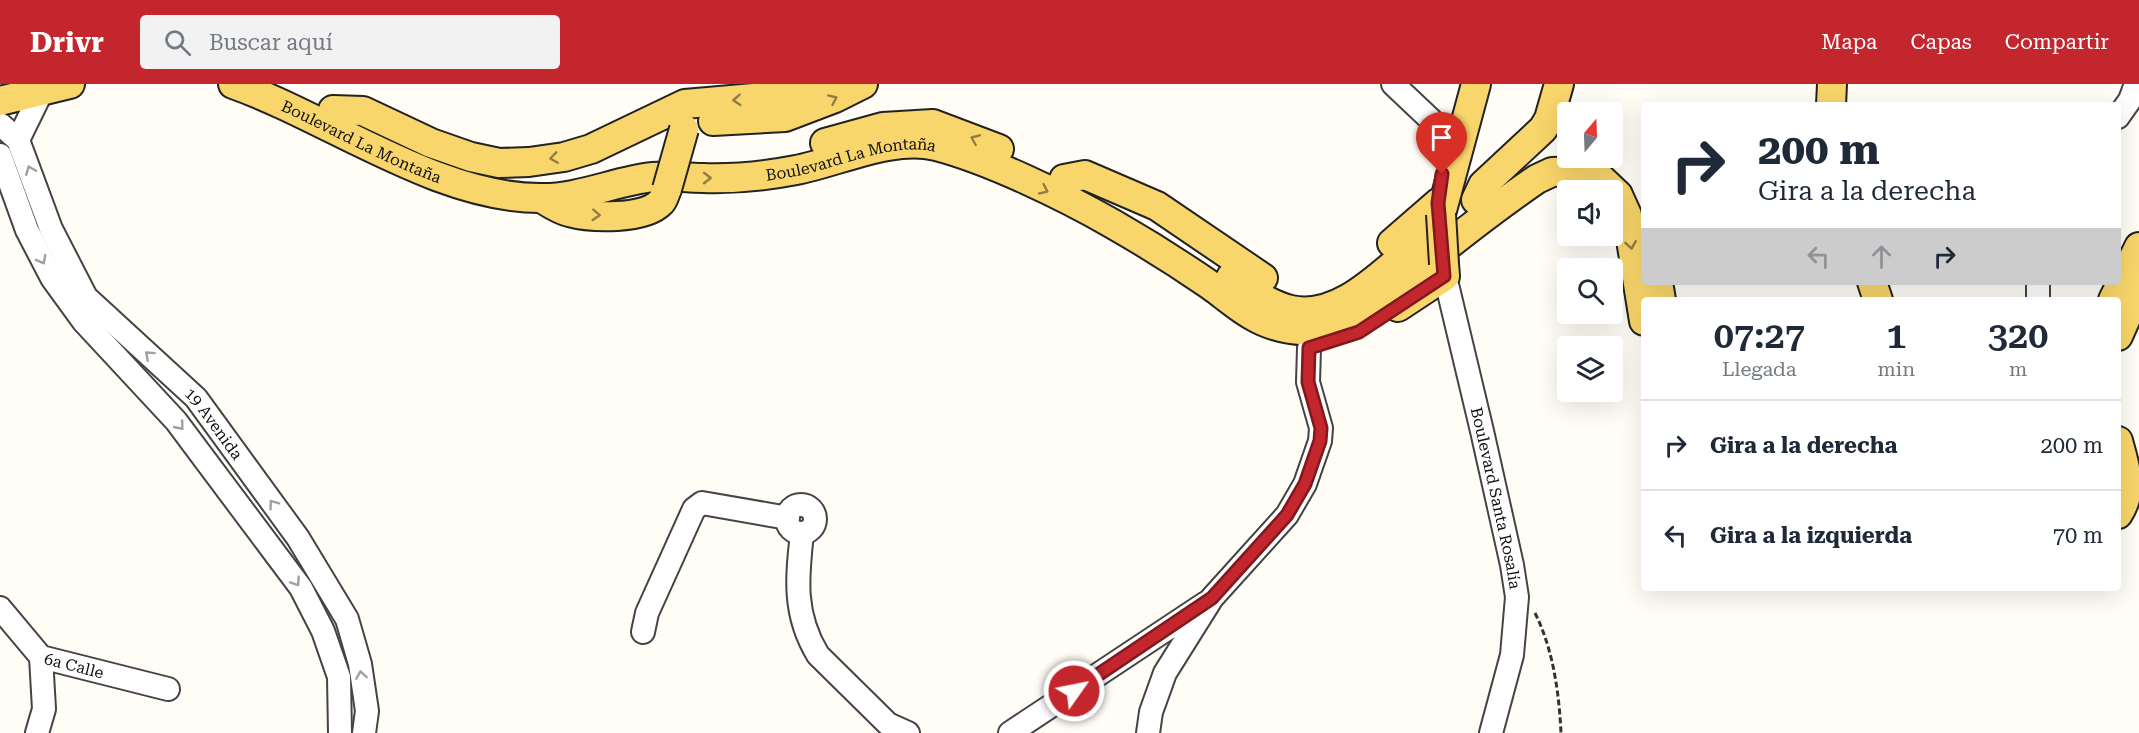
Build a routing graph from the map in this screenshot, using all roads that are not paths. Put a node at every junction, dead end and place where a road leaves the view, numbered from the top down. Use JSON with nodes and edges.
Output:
{"nodes":[{"id":1,"x":69,"y":84,"type":"edge"},
{"id":2,"x":233,"y":84,"type":"edge"},
{"id":3,"x":277,"y":84,"type":"edge"},
{"id":4,"x":820,"y":84,"type":"edge"},
{"id":5,"x":863,"y":84,"type":"edge"},
{"id":6,"x":1393,"y":84,"type":"edge"},
{"id":7,"x":1461,"y":84,"type":"edge"},
{"id":8,"x":1476,"y":84,"type":"edge"},
{"id":9,"x":1559,"y":84,"type":"edge"},
{"id":10,"x":1832,"y":84,"type":"edge"},
{"id":11,"x":2136,"y":84,"type":"edge"},
{"id":12,"x":42,"y":91,"type":"junction"},
{"id":13,"x":0,"y":100,"type":"edge"},
{"id":14,"x":1831,"y":102,"type":"edge"},
{"id":15,"x":333,"y":110,"type":"junction"},
{"id":16,"x":2121,"y":113,"type":"edge"},
{"id":17,"x":0,"y":124,"type":"edge"},
{"id":18,"x":1449,"y":137,"type":"junction"},
{"id":19,"x":18,"y":140,"type":"junction"},
{"id":20,"x":1557,"y":152,"type":"edge"},
{"id":21,"x":0,"y":155,"type":"edge"},
{"id":22,"x":1615,"y":168,"type":"edge"},
{"id":23,"x":1069,"y":191,"type":"junction"},
{"id":24,"x":541,"y":198,"type":"junction"},
{"id":25,"x":1641,"y":199,"type":"edge"},
{"id":26,"x":1476,"y":200,"type":"junction"},
{"id":27,"x":1439,"y":209,"type":"junction"},
{"id":28,"x":2139,"y":247,"type":"edge"},
{"id":29,"x":1434,"y":261,"type":"junction"},
{"id":30,"x":2121,"y":284,"type":"edge"},
{"id":31,"x":2139,"y":289,"type":"edge"},
{"id":32,"x":1641,"y":304,"type":"edge"},
{"id":33,"x":2121,"y":329,"type":"edge"},
{"id":34,"x":1309,"y":348,"type":"junction"},
{"id":35,"x":2121,"y":454,"type":"edge"},
{"id":36,"x":2121,"y":508,"type":"edge"},
{"id":37,"x":1212,"y":598,"type":"junction"},
{"id":38,"x":0,"y":609,"type":"edge"},
{"id":39,"x":643,"y":632,"type":"dead end"},
{"id":40,"x":41,"y":657,"type":"junction"},
{"id":41,"x":168,"y":689,"type":"dead end"},
{"id":42,"x":37,"y":733,"type":"edge"},
{"id":43,"x":340,"y":733,"type":"edge"},
{"id":44,"x":364,"y":733,"type":"edge"},
{"id":45,"x":908,"y":733,"type":"edge"},
{"id":46,"x":1010,"y":733,"type":"edge"},
{"id":47,"x":1148,"y":733,"type":"edge"},
{"id":48,"x":1491,"y":733,"type":"edge"}],
"edges":[{"from":1,"to":12,"type":"main road"},
{"from":2,"to":24,"type":"main road","name":"Boulevard La Montaña"},
{"from":3,"to":15,"type":"main road","name":"Boulevard La Montaña"},
{"from":4,"to":15,"type":"main road","one_way":true},
{"from":24,"to":5,"type":"main road","one_way":true,"bridge":true},
{"from":6,"to":18,"type":"street"},
{"from":7,"to":18,"type":"main road"},
{"from":8,"to":27,"type":"main road"},
{"from":9,"to":26,"type":"main road"},
{"from":10,"to":14,"type":"main road"},
{"from":11,"to":16,"type":"street"},
{"from":12,"to":13,"type":"main road"},
{"from":12,"to":19,"type":"street"},
{"from":23,"to":15,"type":"main road","name":"Boulevard La Montaña","one_way":true},
{"from":17,"to":19,"type":"street","name":"19 Avenida"},
{"from":18,"to":27,"type":"main road"},
{"from":44,"to":19,"type":"street","name":"19 Avenida","one_way":true},
{"from":20,"to":26,"type":"main road"},
{"from":21,"to":43,"type":"street","name":"19 Avenida","one_way":true},
{"from":22,"to":25,"type":"main road"},
{"from":24,"to":23,"type":"main road","name":"Boulevard La Montaña","one_way":true},
{"from":23,"to":27,"type":"main road"},
{"from":23,"to":29,"type":"main road","name":"Boulevard La Montaña"},
{"from":23,"to":34,"type":"main road"},
{"from":26,"to":29,"type":"main road"},
{"from":27,"to":29,"type":"main road","bridge":true},
{"from":28,"to":30,"type":"main road"},
{"from":29,"to":32,"type":"main road","one_way":true},
{"from":29,"to":34,"type":"main road"},
{"from":29,"to":48,"type":"street","name":"Boulevard Santa Rosalía"},
{"from":31,"to":33,"type":"main road"},
{"from":34,"to":37,"type":"street"},
{"from":35,"to":36,"type":"main road"},
{"from":37,"to":46,"type":"street"},
{"from":37,"to":47,"type":"street"},
{"from":38,"to":40,"type":"street","name":"6a Calle"},
{"from":39,"to":45,"type":"street"},
{"from":40,"to":41,"type":"street","name":"6a Calle"},
{"from":40,"to":42,"type":"street"}]}
